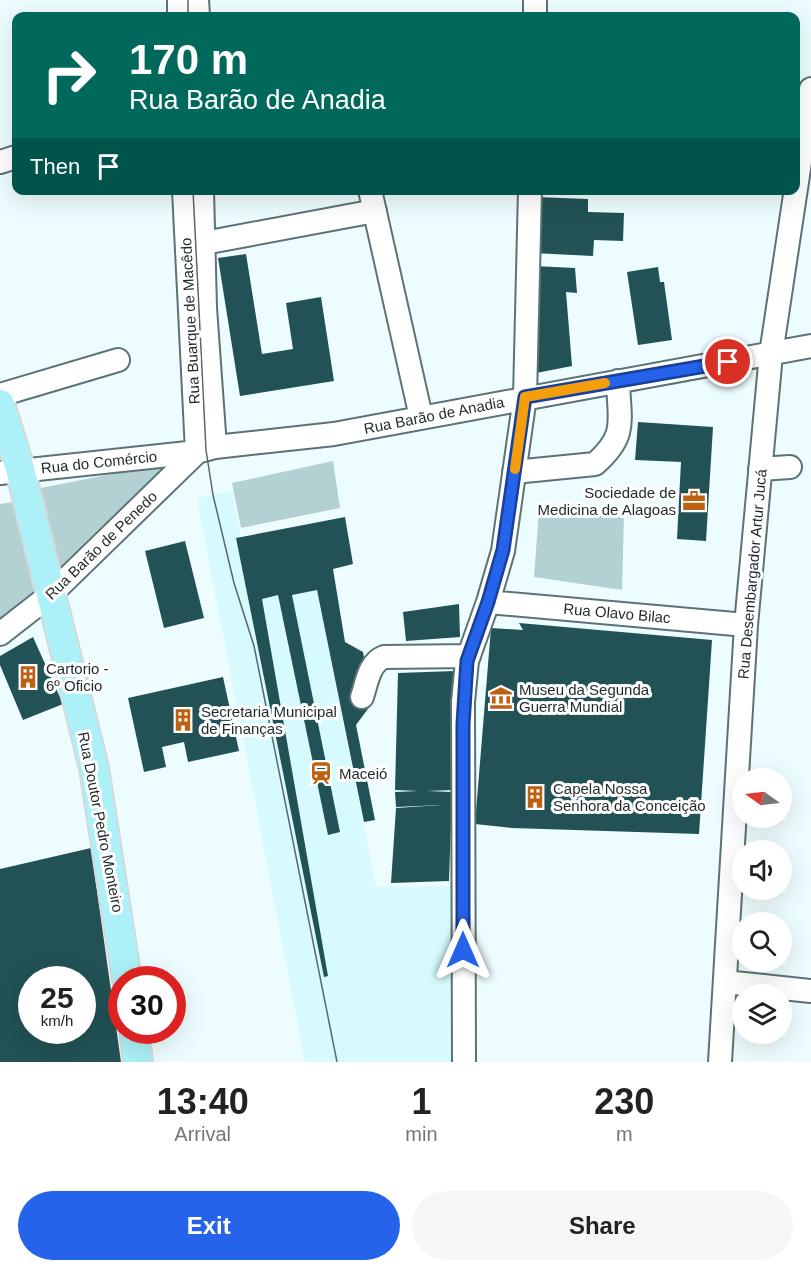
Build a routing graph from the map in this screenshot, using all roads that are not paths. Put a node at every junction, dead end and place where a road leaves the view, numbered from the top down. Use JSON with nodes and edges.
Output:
{"nodes":[{"id":1,"x":811,"y":89,"type":"edge"},
{"id":2,"x":800,"y":162,"type":"edge"},
{"id":3,"x":184,"y":195,"type":"edge"},
{"id":4,"x":202,"y":195,"type":"edge"},
{"id":5,"x":530,"y":195,"type":"edge"},
{"id":6,"x":795,"y":195,"type":"edge"},
{"id":7,"x":372,"y":201,"type":"edge"},
{"id":8,"x":204,"y":243,"type":"junction"},
{"id":9,"x":811,"y":346,"type":"edge"},
{"id":10,"x":771,"y":354,"type":"junction"},
{"id":11,"x":118,"y":360,"type":"dead end"},
{"id":12,"x":618,"y":381,"type":"junction"},
{"id":13,"x":0,"y":394,"type":"edge"},
{"id":14,"x":525,"y":397,"type":"junction"},
{"id":15,"x":0,"y":404,"type":"edge"},
{"id":16,"x":422,"y":417,"type":"junction"},
{"id":17,"x":206,"y":449,"type":"junction"},
{"id":18,"x":790,"y":467,"type":"dead end"},
{"id":19,"x":760,"y":469,"type":"junction"},
{"id":20,"x":10,"y":471,"type":"edge"},
{"id":21,"x":514,"y":472,"type":"junction"},
{"id":22,"x":51,"y":595,"type":"junction"},
{"id":23,"x":488,"y":602,"type":"junction"},
{"id":24,"x":746,"y":625,"type":"junction"},
{"id":25,"x":0,"y":634,"type":"edge"},
{"id":26,"x":469,"y":656,"type":"junction"},
{"id":27,"x":362,"y":697,"type":"dead end"},
{"id":28,"x":126,"y":966,"type":"edge"},
{"id":29,"x":724,"y":982,"type":"junction"},
{"id":30,"x":811,"y":991,"type":"edge"},
{"id":31,"x":136,"y":1044,"type":"edge"},
{"id":32,"x":138,"y":1062,"type":"edge"},
{"id":33,"x":464,"y":1062,"type":"edge"},
{"id":34,"x":720,"y":1062,"type":"edge"}],
"edges":[{"from":1,"to":2,"type":"street","name":"Rua Desembargador Artur Jucá"},
{"from":3,"to":17,"type":"street","name":"Rua Buarque de Macêdo"},
{"from":4,"to":8,"type":"street","name":"Rua Buarque de Macêdo"},
{"from":5,"to":14,"type":"street"},
{"from":6,"to":10,"type":"street","name":"Rua Desembargador Artur Jucá"},
{"from":7,"to":8,"type":"street"},
{"from":7,"to":16,"type":"street"},
{"from":8,"to":17,"type":"street","name":"Rua Buarque de Macêdo"},
{"from":9,"to":10,"type":"street","name":"Rua Barão de Anadia"},
{"from":10,"to":12,"type":"street","name":"Rua Barão de Anadia"},
{"from":10,"to":19,"type":"street","name":"Rua Desembargador Artur Jucá"},
{"from":11,"to":13,"type":"street"},
{"from":12,"to":14,"type":"street","name":"Rua Barão de Anadia"},
{"from":12,"to":21,"type":"street"},
{"from":14,"to":16,"type":"street","name":"Rua Barão de Anadia"},
{"from":14,"to":21,"type":"street"},
{"from":15,"to":20,"type":"main road","name":"Rua Doutor Pedro Monteiro"},
{"from":16,"to":17,"type":"street","name":"Rua Barão de Anadia"},
{"from":17,"to":20,"type":"street","name":"Rua do Comércio"},
{"from":17,"to":22,"type":"street","name":"Rua Barão de Penedo"},
{"from":18,"to":19,"type":"street"},
{"from":19,"to":24,"type":"street","name":"Rua Desembargador Artur Jucá"},
{"from":20,"to":22,"type":"main road","name":"Rua Doutor Pedro Monteiro"},
{"from":21,"to":23,"type":"street"},
{"from":22,"to":25,"type":"street","name":"Rua Barão de Penedo"},
{"from":22,"to":28,"type":"main road","name":"Rua Doutor Pedro Monteiro"},
{"from":23,"to":24,"type":"street","name":"Rua Olavo Bilac"},
{"from":23,"to":26,"type":"street"},
{"from":24,"to":29,"type":"street","name":"Rua Desembargador Artur Jucá"},
{"from":26,"to":27,"type":"street"},
{"from":26,"to":33,"type":"street"},
{"from":29,"to":30,"type":"street"},
{"from":29,"to":34,"type":"street","name":"Rua Desembargador Artur Jucá"},
{"from":31,"to":32,"type":"main road"}]}
